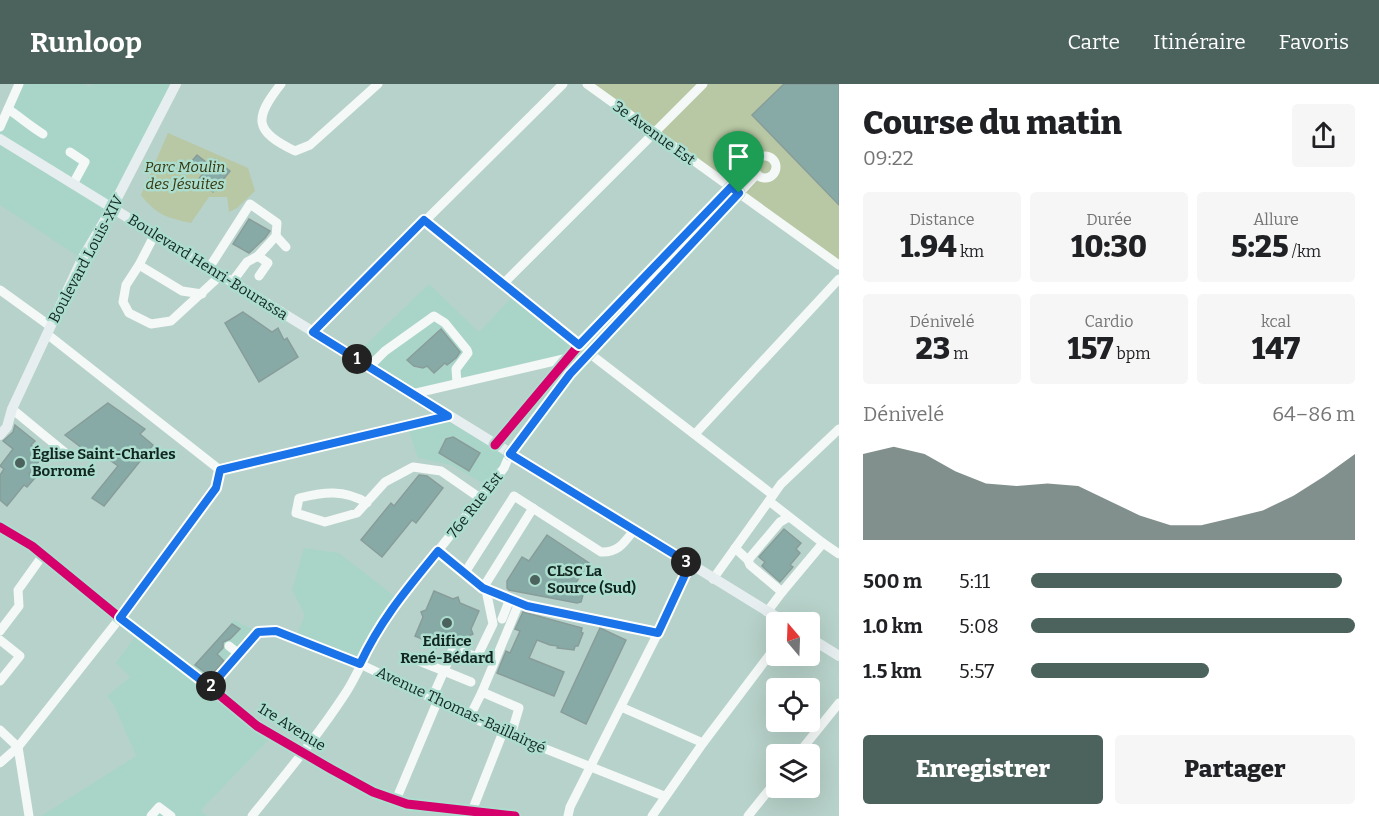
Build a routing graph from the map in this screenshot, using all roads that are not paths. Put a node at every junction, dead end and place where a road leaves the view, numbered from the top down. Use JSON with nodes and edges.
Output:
{"nodes":[{"id":1,"x":19,"y":84,"type":"edge"},
{"id":2,"x":176,"y":84,"type":"edge"},
{"id":3,"x":281,"y":84,"type":"edge"},
{"id":4,"x":378,"y":84,"type":"edge"},
{"id":5,"x":563,"y":84,"type":"edge"},
{"id":6,"x":587,"y":84,"type":"edge"},
{"id":7,"x":703,"y":84,"type":"edge"},
{"id":8,"x":8,"y":109,"type":"junction"},
{"id":9,"x":0,"y":127,"type":"edge"},
{"id":10,"x":655,"y":133,"type":"junction"},
{"id":11,"x":43,"y":134,"type":"dead end"},
{"id":12,"x":0,"y":139,"type":"edge"},
{"id":13,"x":70,"y":152,"type":"dead end"},
{"id":14,"x":757,"y":174,"type":"dead end"},
{"id":15,"x":73,"y":184,"type":"junction"},
{"id":16,"x":739,"y":193,"type":"junction"},
{"id":17,"x":112,"y":208,"type":"junction"},
{"id":18,"x":424,"y":220,"type":"junction"},
{"id":19,"x":154,"y":234,"type":"junction"},
{"id":20,"x":276,"y":236,"type":"junction"},
{"id":21,"x":286,"y":247,"type":"dead end"},
{"id":22,"x":257,"y":257,"type":"junction"},
{"id":23,"x":139,"y":265,"type":"junction"},
{"id":24,"x":839,"y":265,"type":"edge"},
{"id":25,"x":209,"y":268,"type":"junction"},
{"id":26,"x":221,"y":275,"type":"junction"},
{"id":27,"x":259,"y":276,"type":"dead end"},
{"id":28,"x":839,"y":279,"type":"edge"},
{"id":29,"x":232,"y":282,"type":"junction"},
{"id":30,"x":503,"y":284,"type":"junction"},
{"id":31,"x":0,"y":290,"type":"edge"},
{"id":32,"x":202,"y":294,"type":"junction"},
{"id":33,"x":49,"y":330,"type":"junction"},
{"id":34,"x":313,"y":332,"type":"junction"},
{"id":35,"x":589,"y":353,"type":"junction"},
{"id":36,"x":369,"y":367,"type":"junction"},
{"id":37,"x":457,"y":383,"type":"junction"},
{"id":38,"x":412,"y":394,"type":"junction"},
{"id":39,"x":12,"y":409,"type":"junction"},
{"id":40,"x":448,"y":416,"type":"junction"},
{"id":41,"x":839,"y":429,"type":"edge"},
{"id":42,"x":695,"y":434,"type":"junction"},
{"id":43,"x":0,"y":435,"type":"edge"},
{"id":44,"x":510,"y":454,"type":"junction"},
{"id":45,"x":68,"y":455,"type":"dead end"},
{"id":46,"x":220,"y":470,"type":"junction"},
{"id":47,"x":480,"y":498,"type":"junction"},
{"id":48,"x":771,"y":498,"type":"junction"},
{"id":49,"x":367,"y":503,"type":"junction"},
{"id":50,"x":533,"y":508,"type":"junction"},
{"id":51,"x":788,"y":517,"type":"junction"},
{"id":52,"x":0,"y":527,"type":"edge"},
{"id":53,"x":634,"y":530,"type":"junction"},
{"id":54,"x":823,"y":543,"type":"junction"},
{"id":55,"x":735,"y":548,"type":"junction"},
{"id":56,"x":438,"y":551,"type":"junction"},
{"id":57,"x":839,"y":554,"type":"edge"},
{"id":58,"x":43,"y":555,"type":"junction"},
{"id":59,"x":751,"y":557,"type":"junction"},
{"id":60,"x":690,"y":564,"type":"junction"},
{"id":61,"x":464,"y":574,"type":"junction"},
{"id":62,"x":713,"y":579,"type":"junction"},
{"id":63,"x":485,"y":589,"type":"junction"},
{"id":64,"x":782,"y":592,"type":"junction"},
{"id":65,"x":515,"y":601,"type":"junction"},
{"id":66,"x":767,"y":612,"type":"joint"},
{"id":67,"x":120,"y":618,"type":"junction"},
{"id":68,"x":502,"y":619,"type":"dead end"},
{"id":69,"x":0,"y":631,"type":"edge"},
{"id":70,"x":658,"y":633,"type":"junction"},
{"id":71,"x":1,"y":643,"type":"edge"},
{"id":72,"x":820,"y":644,"type":"edge"},
{"id":73,"x":228,"y":646,"type":"dead end"},
{"id":74,"x":452,"y":651,"type":"dead end"},
{"id":75,"x":463,"y":651,"type":"dead end"},
{"id":76,"x":239,"y":654,"type":"junction"},
{"id":77,"x":839,"y":656,"type":"edge"},
{"id":78,"x":409,"y":657,"type":"dead end"},
{"id":79,"x":766,"y":660,"type":"edge"},
{"id":80,"x":360,"y":664,"type":"junction"},
{"id":81,"x":444,"y":671,"type":"junction"},
{"id":82,"x":0,"y":681,"type":"edge"},
{"id":83,"x":471,"y":682,"type":"dead end"},
{"id":84,"x":210,"y":687,"type":"junction"},
{"id":85,"x":482,"y":692,"type":"junction"},
{"id":86,"x":435,"y":699,"type":"junction"},
{"id":87,"x":839,"y":703,"type":"edge"},
{"id":88,"x":621,"y":707,"type":"junction"},
{"id":89,"x":470,"y":716,"type":"junction"},
{"id":90,"x":0,"y":730,"type":"edge"},
{"id":91,"x":507,"y":733,"type":"junction"},
{"id":92,"x":703,"y":743,"type":"junction"},
{"id":93,"x":806,"y":744,"type":"edge"},
{"id":94,"x":18,"y":747,"type":"junction"},
{"id":95,"x":304,"y":753,"type":"junction"},
{"id":96,"x":0,"y":763,"type":"edge"},
{"id":97,"x":591,"y":768,"type":"junction"},
{"id":98,"x":766,"y":794,"type":"edge"},
{"id":99,"x":664,"y":796,"type":"junction"},
{"id":100,"x":396,"y":800,"type":"junction"},
{"id":101,"x":472,"y":811,"type":"junction"},
{"id":102,"x":29,"y":816,"type":"edge"},
{"id":103,"x":151,"y":816,"type":"edge"},
{"id":104,"x":171,"y":816,"type":"edge"},
{"id":105,"x":252,"y":816,"type":"edge"},
{"id":106,"x":515,"y":816,"type":"edge"},
{"id":107,"x":568,"y":816,"type":"edge"},
{"id":108,"x":652,"y":816,"type":"edge"},
{"id":109,"x":748,"y":816,"type":"edge"}],
"edges":[{"from":1,"to":8,"type":"street"},
{"from":2,"to":17,"type":"main road","name":"Boulevard Louis-XIV"},
{"from":3,"to":4,"type":"street"},
{"from":5,"to":18,"type":"street"},
{"from":6,"to":10,"type":"street","name":"3e Avenue Est"},
{"from":7,"to":10,"type":"street"},
{"from":8,"to":9,"type":"street"},
{"from":8,"to":11,"type":"street"},
{"from":10,"to":16,"type":"street","name":"3e Avenue Est"},
{"from":10,"to":30,"type":"street"},
{"from":12,"to":15,"type":"main road","name":"Boulevard Henri-Bourassa"},
{"from":13,"to":15,"type":"street"},
{"from":14,"to":16,"type":"street","name":"76e Rue Est"},
{"from":15,"to":17,"type":"main road","name":"Boulevard Henri-Bourassa"},
{"from":16,"to":24,"type":"street","name":"3e Avenue Est"},
{"from":16,"to":35,"type":"street","name":"76e Rue Est"},
{"from":17,"to":19,"type":"main road","name":"Boulevard Henri-Bourassa"},
{"from":17,"to":33,"type":"main road","name":"Boulevard Louis-XIV"},
{"from":18,"to":30,"type":"street"},
{"from":18,"to":34,"type":"street"},
{"from":19,"to":23,"type":"street"},
{"from":19,"to":25,"type":"main road","name":"Boulevard Henri-Bourassa"},
{"from":20,"to":21,"type":"street"},
{"from":20,"to":22,"type":"street"},
{"from":20,"to":25,"type":"street"},
{"from":22,"to":27,"type":"street"},
{"from":22,"to":29,"type":"street"},
{"from":23,"to":32,"type":"street"},
{"from":23,"to":32,"type":"street"},
{"from":25,"to":26,"type":"main road","name":"Boulevard Henri-Bourassa"},
{"from":26,"to":29,"type":"main road","name":"Boulevard Henri-Bourassa"},
{"from":26,"to":32,"type":"street"},
{"from":28,"to":42,"type":"street"},
{"from":29,"to":34,"type":"main road","name":"Boulevard Henri-Bourassa"},
{"from":30,"to":35,"type":"street"},
{"from":31,"to":33,"type":"street"},
{"from":33,"to":39,"type":"main road","name":"Boulevard Louis-XIV"},
{"from":33,"to":46,"type":"street"},
{"from":34,"to":36,"type":"main road","name":"Boulevard Henri-Bourassa"},
{"from":35,"to":37,"type":"street"},
{"from":35,"to":42,"type":"street"},
{"from":35,"to":44,"type":"street","name":"76e Rue Est"},
{"from":36,"to":37,"type":"street"},
{"from":36,"to":38,"type":"main road","name":"Boulevard Henri-Bourassa"},
{"from":37,"to":38,"type":"street"},
{"from":38,"to":40,"type":"main road","name":"Boulevard Henri-Bourassa"},
{"from":39,"to":43,"type":"main road","name":"Boulevard Louis-XIV"},
{"from":39,"to":45,"type":"street"},
{"from":40,"to":44,"type":"main road","name":"Boulevard Henri-Bourassa"},
{"from":40,"to":46,"type":"street"},
{"from":41,"to":48,"type":"street"},
{"from":42,"to":48,"type":"street"},
{"from":44,"to":47,"type":"street","name":"76e Rue Est"},
{"from":44,"to":53,"type":"main road","name":"Boulevard Henri-Bourassa"},
{"from":46,"to":67,"type":"street"},
{"from":47,"to":49,"type":"street"},
{"from":47,"to":56,"type":"street","name":"76e Rue Est"},
{"from":48,"to":51,"type":"street"},
{"from":48,"to":55,"type":"street"},
{"from":49,"to":49,"type":"street"},
{"from":50,"to":53,"type":"street"},
{"from":50,"to":61,"type":"street"},
{"from":50,"to":63,"type":"street"},
{"from":51,"to":54,"type":"street"},
{"from":51,"to":59,"type":"street"},
{"from":52,"to":58,"type":"street","name":"1re Avenue"},
{"from":53,"to":60,"type":"main road","name":"Boulevard Henri-Bourassa"},
{"from":54,"to":57,"type":"street"},
{"from":54,"to":64,"type":"street"},
{"from":55,"to":59,"type":"street"},
{"from":55,"to":62,"type":"street"},
{"from":56,"to":61,"type":"street"},
{"from":56,"to":80,"type":"street","name":"76e Rue Est"},
{"from":58,"to":67,"type":"street","name":"1re Avenue"},
{"from":58,"to":69,"type":"street"},
{"from":59,"to":64,"type":"street"},
{"from":60,"to":62,"type":"main road","name":"Boulevard Henri-Bourassa"},
{"from":60,"to":70,"type":"street"},
{"from":61,"to":63,"type":"street"},
{"from":62,"to":66,"type":"main road","name":"Boulevard Henri-Bourassa"},
{"from":63,"to":65,"type":"street"},
{"from":63,"to":75,"type":"street"},
{"from":64,"to":66,"type":"street"},
{"from":65,"to":68,"type":"street"},
{"from":65,"to":70,"type":"street"},
{"from":65,"to":85,"type":"street"},
{"from":67,"to":84,"type":"street","name":"1re Avenue"},
{"from":67,"to":94,"type":"street"},
{"from":70,"to":88,"type":"street"},
{"from":71,"to":82,"type":"street"},
{"from":72,"to":77,"type":"main road"},
{"from":73,"to":76,"type":"street"},
{"from":74,"to":81,"type":"street"},
{"from":76,"to":80,"type":"street","name":"Avenue Thomas-Baillairgé"},
{"from":76,"to":84,"type":"street","name":"Avenue Thomas-Baillairgé"},
{"from":78,"to":81,"type":"street"},
{"from":79,"to":92,"type":"street"},
{"from":80,"to":86,"type":"street","name":"Avenue Thomas-Baillairgé"},
{"from":80,"to":95,"type":"street","name":"76e Rue Est"},
{"from":81,"to":83,"type":"street"},
{"from":81,"to":86,"type":"street"},
{"from":84,"to":95,"type":"street","name":"1re Avenue"},
{"from":85,"to":89,"type":"street"},
{"from":85,"to":91,"type":"street"},
{"from":86,"to":89,"type":"street","name":"Avenue Thomas-Baillairgé"},
{"from":86,"to":100,"type":"street"},
{"from":87,"to":93,"type":"street"},
{"from":88,"to":92,"type":"street"},
{"from":88,"to":97,"type":"street"},
{"from":89,"to":91,"type":"street","name":"Avenue Thomas-Baillairgé"},
{"from":90,"to":94,"type":"street"},
{"from":91,"to":97,"type":"street","name":"Avenue Thomas-Baillairgé"},
{"from":91,"to":101,"type":"street"},
{"from":92,"to":99,"type":"street"},
{"from":94,"to":96,"type":"street"},
{"from":94,"to":102,"type":"street"},
{"from":95,"to":100,"type":"street","name":"1re Avenue"},
{"from":95,"to":105,"type":"street","name":"76e Rue Est"},
{"from":97,"to":99,"type":"street","name":"Avenue Thomas-Baillairgé"},
{"from":97,"to":107,"type":"street"},
{"from":98,"to":109,"type":"street"},
{"from":99,"to":108,"type":"street"},
{"from":100,"to":101,"type":"street","name":"1re Avenue"},
{"from":101,"to":106,"type":"street","name":"1re Avenue"},
{"from":103,"to":104,"type":"street"}]}
